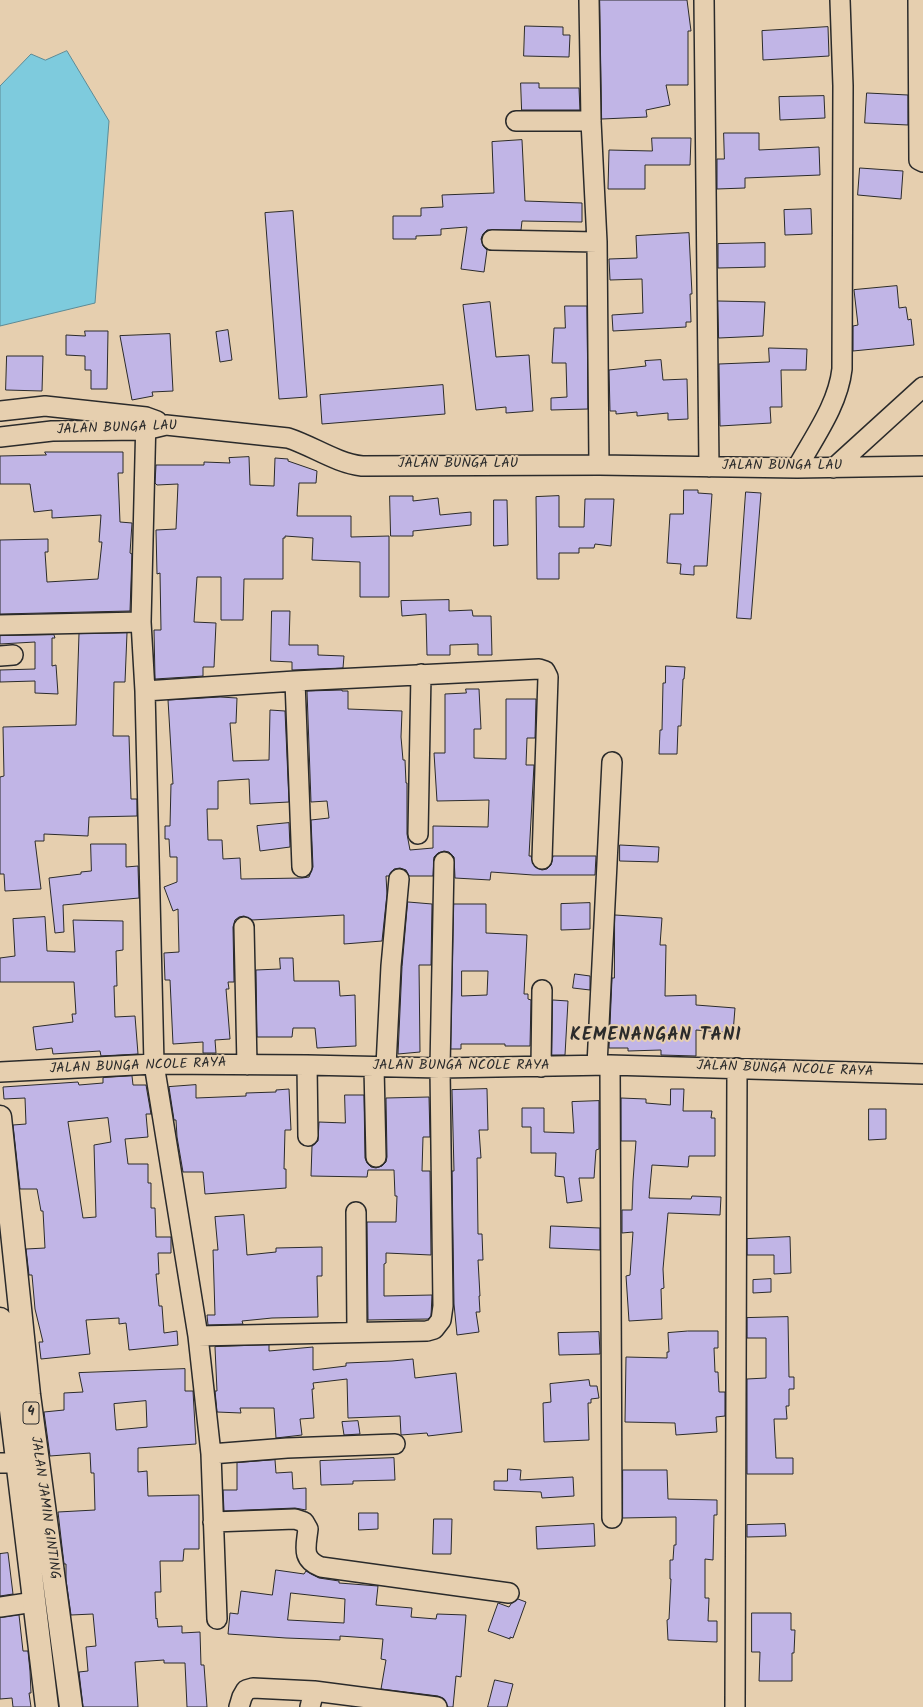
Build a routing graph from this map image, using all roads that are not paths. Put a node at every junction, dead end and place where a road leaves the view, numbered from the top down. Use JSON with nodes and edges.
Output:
{"nodes":[{"id":1,"x":589,"y":0,"type":"edge"},
{"id":2,"x":704,"y":0,"type":"edge"},
{"id":3,"x":840,"y":0,"type":"edge"},
{"id":4,"x":918,"y":0,"type":"edge"},
{"id":5,"x":516,"y":121,"type":"dead end"},
{"id":6,"x":591,"y":122,"type":"junction"},
{"id":7,"x":923,"y":162,"type":"edge"},
{"id":8,"x":492,"y":240,"type":"dead end"},
{"id":9,"x":598,"y":242,"type":"junction"},
{"id":10,"x":923,"y":387,"type":"edge"},
{"id":11,"x":0,"y":411,"type":"edge"},
{"id":12,"x":145,"y":424,"type":"junction"},
{"id":13,"x":0,"y":437,"type":"edge"},
{"id":14,"x":599,"y":465,"type":"junction"},
{"id":15,"x":923,"y":466,"type":"edge"},
{"id":16,"x":709,"y":467,"type":"junction"},
{"id":17,"x":797,"y":468,"type":"junction"},
{"id":18,"x":834,"y":468,"type":"junction"},
{"id":19,"x":141,"y":622,"type":"junction"},
{"id":20,"x":0,"y":625,"type":"edge"},
{"id":21,"x":421,"y":674,"type":"junction"},
{"id":22,"x":295,"y":680,"type":"junction"},
{"id":23,"x":145,"y":691,"type":"junction"},
{"id":24,"x":612,"y":762,"type":"dead end"},
{"id":25,"x":418,"y":834,"type":"dead end"},
{"id":26,"x":542,"y":859,"type":"dead end"},
{"id":27,"x":444,"y":862,"type":"dead end"},
{"id":28,"x":302,"y":867,"type":"dead end"},
{"id":29,"x":399,"y":879,"type":"dead end"},
{"id":30,"x":244,"y":927,"type":"dead end"},
{"id":31,"x":542,"y":990,"type":"dead end"},
{"id":32,"x":154,"y":1064,"type":"junction"},
{"id":33,"x":247,"y":1065,"type":"junction"},
{"id":34,"x":306,"y":1065,"type":"junction"},
{"id":35,"x":603,"y":1065,"type":"junction"},
{"id":36,"x":380,"y":1067,"type":"junction"},
{"id":37,"x":541,"y":1067,"type":"junction"},
{"id":38,"x":440,"y":1068,"type":"junction"},
{"id":39,"x":737,"y":1068,"type":"junction"},
{"id":40,"x":0,"y":1072,"type":"edge"},
{"id":41,"x":923,"y":1074,"type":"edge"},
{"id":42,"x":0,"y":1117,"type":"edge"},
{"id":43,"x":308,"y":1136,"type":"dead end"},
{"id":44,"x":376,"y":1157,"type":"dead end"},
{"id":45,"x":356,"y":1212,"type":"dead end"},
{"id":46,"x":0,"y":1319,"type":"edge"},
{"id":47,"x":357,"y":1332,"type":"junction"},
{"id":48,"x":198,"y":1336,"type":"junction"},
{"id":49,"x":1,"y":1346,"type":"edge"},
{"id":50,"x":4,"y":1393,"type":"edge"},
{"id":51,"x":395,"y":1444,"type":"dead end"},
{"id":52,"x":211,"y":1454,"type":"junction"},
{"id":53,"x":9,"y":1463,"type":"edge"},
{"id":54,"x":612,"y":1518,"type":"dead end"},
{"id":55,"x":213,"y":1522,"type":"junction"},
{"id":56,"x":509,"y":1593,"type":"dead end"},
{"id":57,"x":34,"y":1602,"type":"junction"},
{"id":58,"x":0,"y":1607,"type":"edge"},
{"id":59,"x":216,"y":1619,"type":"dead end"},
{"id":60,"x":312,"y":1699,"type":"edge"},
{"id":61,"x":47,"y":1707,"type":"edge"},
{"id":62,"x":71,"y":1707,"type":"edge"},
{"id":63,"x":239,"y":1707,"type":"edge"},
{"id":64,"x":437,"y":1707,"type":"edge"},
{"id":65,"x":735,"y":1707,"type":"edge"}],
"edges":[{"from":1,"to":6,"type":"street"},
{"from":2,"to":16,"type":"street"},
{"from":3,"to":17,"type":"street"},
{"from":4,"to":7,"type":"street"},
{"from":5,"to":6,"type":"street"},
{"from":6,"to":9,"type":"street"},
{"from":8,"to":9,"type":"street"},
{"from":9,"to":14,"type":"street"},
{"from":10,"to":18,"type":"street"},
{"from":11,"to":12,"type":"street"},
{"from":12,"to":13,"type":"street","name":"JALAN BUNGA LAU"},
{"from":12,"to":14,"type":"street","name":"JALAN BUNGA LAU"},
{"from":12,"to":19,"type":"street"},
{"from":14,"to":16,"type":"street","name":"JALAN BUNGA LAU"},
{"from":15,"to":18,"type":"street","name":"JALAN BUNGA LAU"},
{"from":16,"to":17,"type":"street","name":"JALAN BUNGA LAU"},
{"from":17,"to":18,"type":"street","name":"JALAN BUNGA LAU"},
{"from":19,"to":20,"type":"street"},
{"from":19,"to":23,"type":"street"},
{"from":21,"to":22,"type":"street"},
{"from":21,"to":25,"type":"street"},
{"from":21,"to":26,"type":"street"},
{"from":22,"to":23,"type":"street"},
{"from":22,"to":28,"type":"street"},
{"from":23,"to":32,"type":"street"},
{"from":24,"to":35,"type":"street"},
{"from":27,"to":38,"type":"street"},
{"from":29,"to":36,"type":"street"},
{"from":30,"to":33,"type":"street"},
{"from":31,"to":37,"type":"street"},
{"from":32,"to":33,"type":"street","name":"JALAN BUNGA NCOLE RAYA"},
{"from":32,"to":40,"type":"street","name":"JALAN BUNGA NCOLE RAYA"},
{"from":32,"to":48,"type":"street"},
{"from":33,"to":34,"type":"street","name":"JALAN BUNGA NCOLE RAYA"},
{"from":34,"to":36,"type":"street","name":"JALAN BUNGA NCOLE RAYA"},
{"from":34,"to":43,"type":"street"},
{"from":35,"to":37,"type":"street","name":"JALAN BUNGA NCOLE RAYA"},
{"from":35,"to":39,"type":"street","name":"JALAN BUNGA NCOLE RAYA"},
{"from":35,"to":54,"type":"street"},
{"from":36,"to":38,"type":"street","name":"JALAN BUNGA NCOLE RAYA"},
{"from":36,"to":44,"type":"street"},
{"from":37,"to":38,"type":"street","name":"JALAN BUNGA NCOLE RAYA"},
{"from":38,"to":47,"type":"street"},
{"from":39,"to":41,"type":"street","name":"JALAN BUNGA NCOLE RAYA"},
{"from":39,"to":65,"type":"street"},
{"from":42,"to":62,"type":"highway","name":"JALAN JAMIN GINTING","number":"4"},
{"from":45,"to":47,"type":"street"},
{"from":46,"to":49,"type":"highway","name":"JALAN JAMIN GINTING","number":"4"},
{"from":47,"to":48,"type":"street"},
{"from":48,"to":52,"type":"street"},
{"from":49,"to":50,"type":"highway","name":"JALAN JAMIN GINTING","number":"4"},
{"from":50,"to":53,"type":"highway","name":"JALAN JAMIN GINTING","number":"4"},
{"from":51,"to":52,"type":"street"},
{"from":52,"to":55,"type":"street"},
{"from":53,"to":57,"type":"highway","name":"JALAN JAMIN GINTING","number":"4"},
{"from":55,"to":56,"type":"street"},
{"from":55,"to":59,"type":"street"},
{"from":57,"to":58,"type":"street"},
{"from":57,"to":61,"type":"highway","name":"JALAN JAMIN GINTING","number":"4"},
{"from":60,"to":63,"type":"street"},
{"from":60,"to":64,"type":"street"}]}
